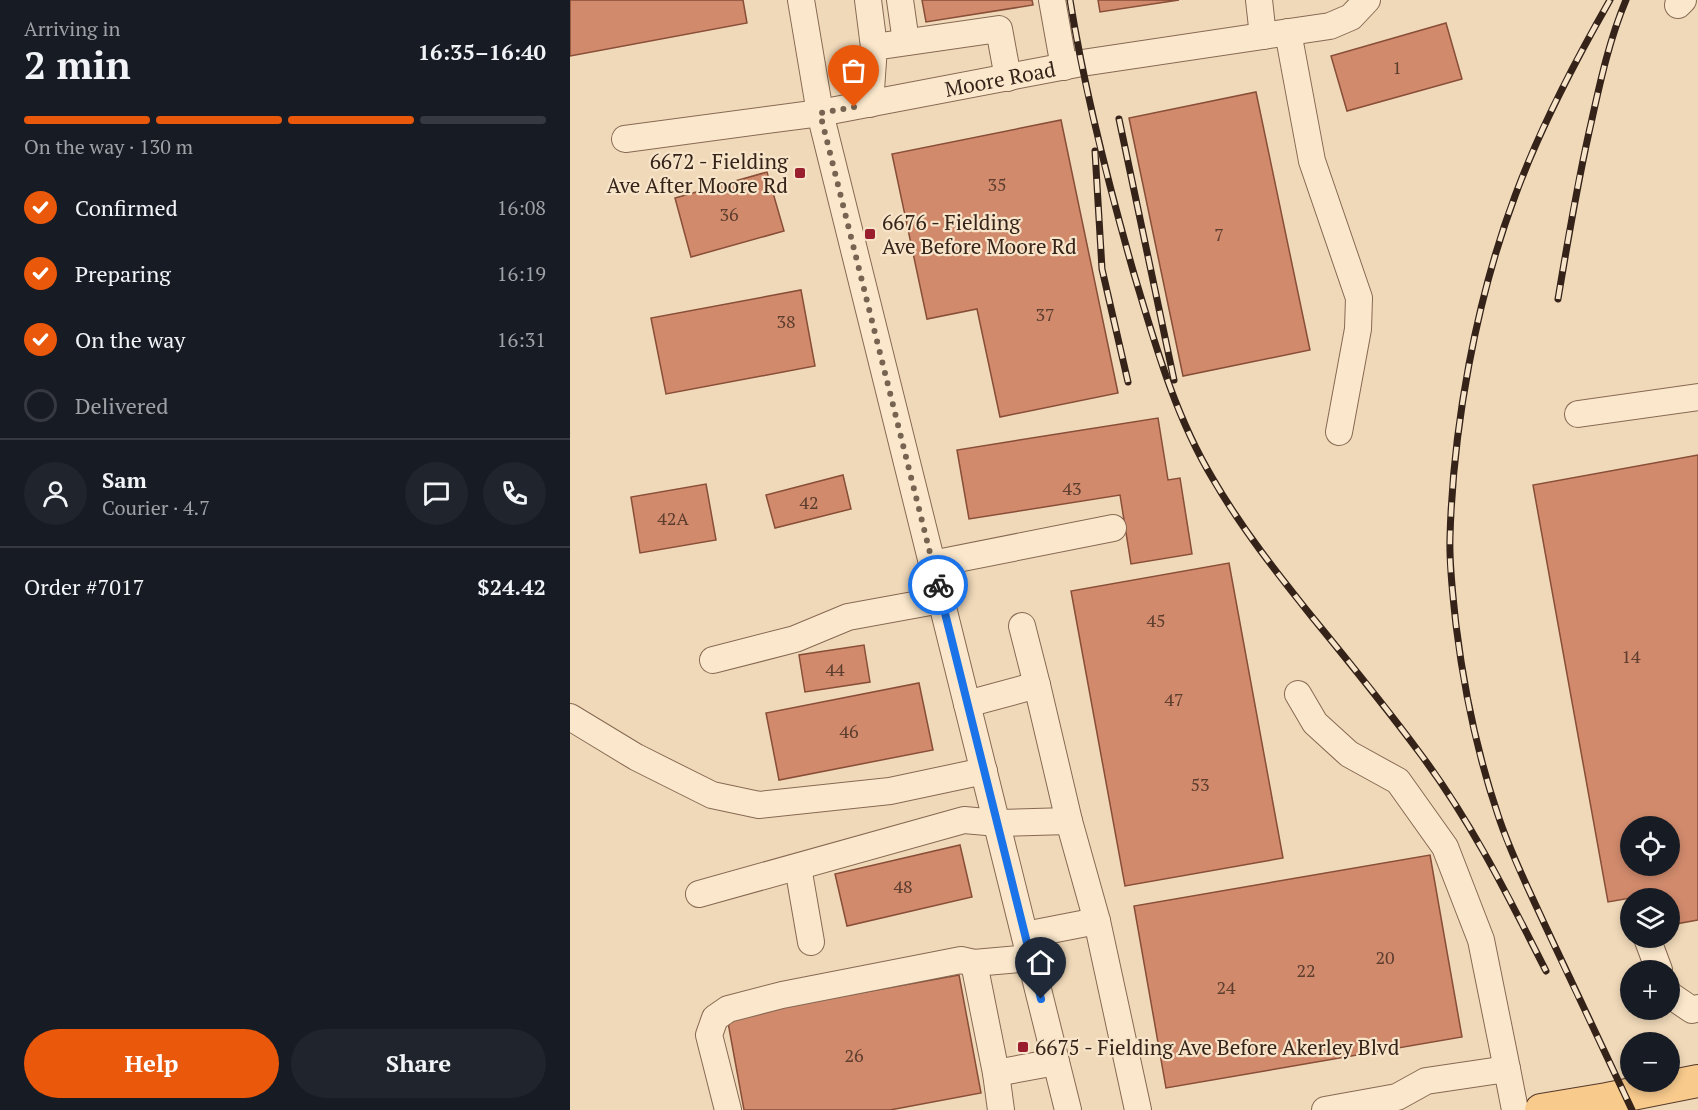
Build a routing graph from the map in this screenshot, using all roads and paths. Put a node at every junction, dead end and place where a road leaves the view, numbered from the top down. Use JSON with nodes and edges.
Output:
{"nodes":[{"id":1,"x":801,"y":0,"type":"edge"},
{"id":2,"x":868,"y":0,"type":"edge"},
{"id":3,"x":900,"y":0,"type":"edge"},
{"id":4,"x":1052,"y":0,"type":"edge"},
{"id":5,"x":1259,"y":0,"type":"edge"},
{"id":6,"x":1366,"y":0,"type":"edge"},
{"id":7,"x":1276,"y":34,"type":"junction"},
{"id":8,"x":906,"y":42,"type":"junction"},
{"id":9,"x":874,"y":47,"type":"junction"},
{"id":10,"x":1064,"y":67,"type":"junction"},
{"id":11,"x":1008,"y":78,"type":"junction"},
{"id":12,"x":870,"y":104,"type":"junction"},
{"id":13,"x":820,"y":113,"type":"junction"},
{"id":14,"x":625,"y":139,"type":"dead end"},
{"id":15,"x":1698,"y":397,"type":"edge"},
{"id":16,"x":1578,"y":414,"type":"dead end"},
{"id":17,"x":1338,"y":432,"type":"dead end"},
{"id":18,"x":1113,"y":528,"type":"dead end"},
{"id":19,"x":932,"y":564,"type":"junction"},
{"id":20,"x":941,"y":600,"type":"junction"},
{"id":21,"x":1022,"y":626,"type":"dead end"},
{"id":22,"x":713,"y":660,"type":"dead end"},
{"id":23,"x":1037,"y":685,"type":"junction"},
{"id":24,"x":1298,"y":694,"type":"dead end"},
{"id":25,"x":967,"y":704,"type":"junction"},
{"id":26,"x":570,"y":717,"type":"edge"},
{"id":27,"x":984,"y":771,"type":"junction"},
{"id":28,"x":1069,"y":821,"type":"junction"},
{"id":29,"x":998,"y":823,"type":"junction"},
{"id":30,"x":798,"y":867,"type":"junction"},
{"id":31,"x":699,"y":894,"type":"dead end"},
{"id":32,"x":1097,"y":921,"type":"junction"},
{"id":33,"x":811,"y":942,"type":"dead end"},
{"id":34,"x":1028,"y":947,"type":"junction"},
{"id":35,"x":974,"y":963,"type":"junction"},
{"id":36,"x":1680,"y":1002,"type":"edge"},
{"id":37,"x":1698,"y":1008,"type":"edge"},
{"id":38,"x":1056,"y":1062,"type":"junction"},
{"id":39,"x":1507,"y":1069,"type":"junction"},
{"id":40,"x":996,"y":1073,"type":"junction"},
{"id":41,"x":1698,"y":1081,"type":"edge"},
{"id":42,"x":728,"y":1110,"type":"edge"},
{"id":43,"x":1001,"y":1110,"type":"edge"},
{"id":44,"x":1068,"y":1110,"type":"edge"},
{"id":45,"x":1138,"y":1110,"type":"edge"},
{"id":46,"x":1325,"y":1110,"type":"edge"},
{"id":47,"x":1515,"y":1110,"type":"edge"},
{"id":48,"x":1540,"y":1110,"type":"edge"}],
"edges":[{"from":1,"to":13,"type":"street"},
{"from":2,"to":9,"type":"street"},
{"from":3,"to":8,"type":"street"},
{"from":4,"to":10,"type":"street"},
{"from":5,"to":7,"type":"street"},
{"from":6,"to":7,"type":"street","name":"Moore Road"},
{"from":7,"to":10,"type":"street","name":"Moore Road"},
{"from":7,"to":17,"type":"street"},
{"from":8,"to":9,"type":"street"},
{"from":8,"to":11,"type":"street"},
{"from":9,"to":12,"type":"street"},
{"from":10,"to":11,"type":"street","name":"Moore Road"},
{"from":11,"to":12,"type":"street","name":"Moore Road"},
{"from":12,"to":13,"type":"street","name":"Moore Road"},
{"from":13,"to":14,"type":"street","name":"Moore Road"},
{"from":13,"to":19,"type":"street"},
{"from":15,"to":16,"type":"street"},
{"from":18,"to":19,"type":"street"},
{"from":19,"to":20,"type":"street"},
{"from":20,"to":22,"type":"street"},
{"from":20,"to":25,"type":"street"},
{"from":21,"to":23,"type":"street"},
{"from":23,"to":25,"type":"street"},
{"from":23,"to":28,"type":"street"},
{"from":24,"to":39,"type":"street"},
{"from":25,"to":27,"type":"street"},
{"from":26,"to":27,"type":"street"},
{"from":27,"to":29,"type":"street"},
{"from":28,"to":29,"type":"street"},
{"from":28,"to":32,"type":"street"},
{"from":29,"to":30,"type":"street"},
{"from":29,"to":34,"type":"street"},
{"from":30,"to":31,"type":"street"},
{"from":30,"to":33,"type":"street"},
{"from":32,"to":34,"type":"street"},
{"from":32,"to":45,"type":"street"},
{"from":34,"to":35,"type":"street"},
{"from":34,"to":38,"type":"street"},
{"from":35,"to":40,"type":"street"},
{"from":35,"to":42,"type":"street"},
{"from":36,"to":37,"type":"street"},
{"from":38,"to":40,"type":"street"},
{"from":38,"to":44,"type":"street"},
{"from":39,"to":46,"type":"street"},
{"from":39,"to":47,"type":"street"},
{"from":40,"to":43,"type":"street"},
{"from":41,"to":48,"type":"main road"}]}
